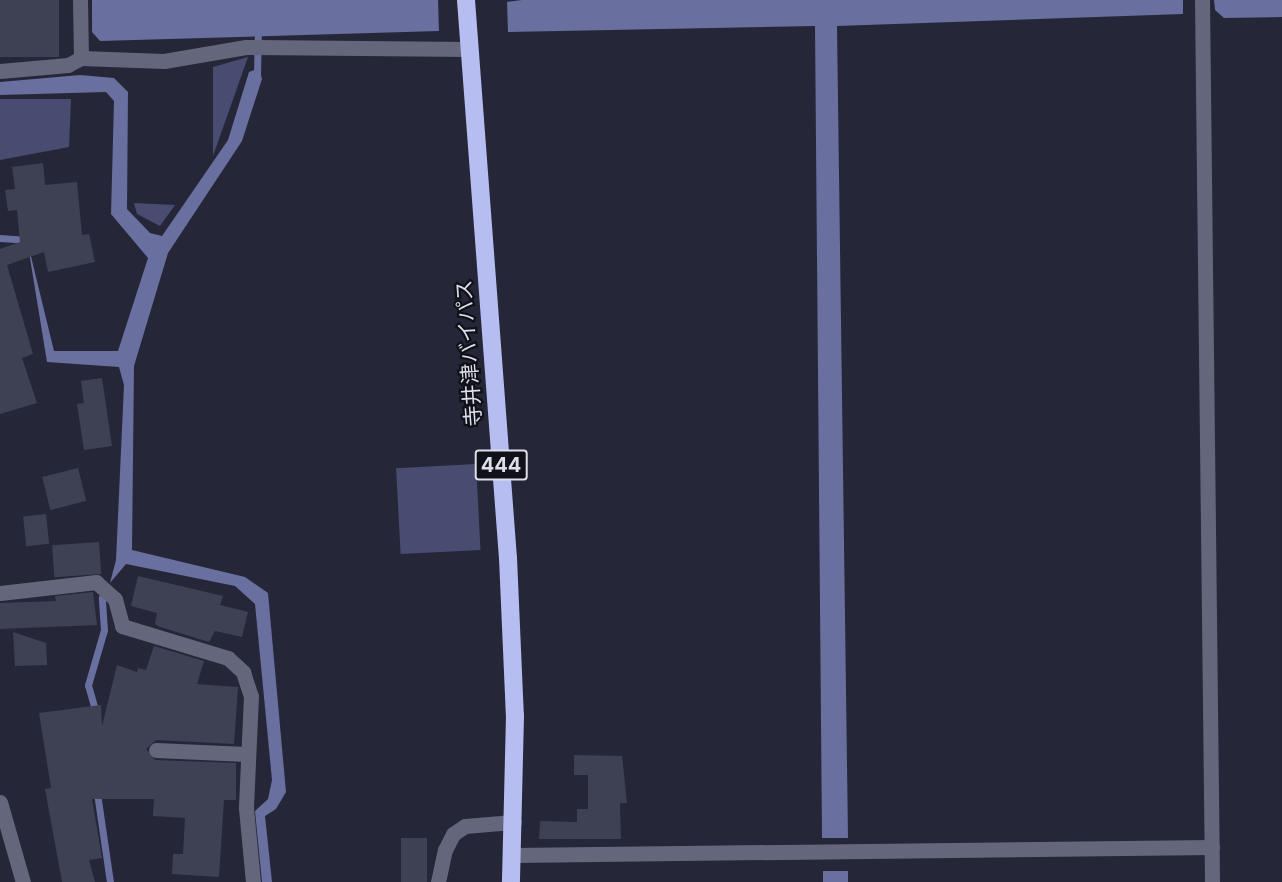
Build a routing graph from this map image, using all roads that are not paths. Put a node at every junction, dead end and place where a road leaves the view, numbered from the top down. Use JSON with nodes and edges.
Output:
{"nodes":[{"id":1,"x":80,"y":0,"type":"edge"},
{"id":2,"x":466,"y":0,"type":"edge"},
{"id":3,"x":1202,"y":2,"type":"edge"},
{"id":4,"x":469,"y":49,"type":"junction"},
{"id":5,"x":81,"y":58,"type":"junction"},
{"id":6,"x":0,"y":71,"type":"edge"},
{"id":7,"x":0,"y":593,"type":"edge"},
{"id":8,"x":156,"y":750,"type":"dead end"},
{"id":9,"x":246,"y":754,"type":"junction"},
{"id":10,"x":0,"y":802,"type":"edge"},
{"id":11,"x":514,"y":822,"type":"junction"},
{"id":12,"x":1212,"y":847,"type":"junction"},
{"id":13,"x":513,"y":855,"type":"junction"},
{"id":14,"x":23,"y":882,"type":"edge"},
{"id":15,"x":253,"y":882,"type":"edge"},
{"id":16,"x":438,"y":882,"type":"edge"},
{"id":17,"x":511,"y":882,"type":"edge"},
{"id":18,"x":1212,"y":882,"type":"edge"}],
"edges":[{"from":1,"to":5,"type":"street"},
{"from":2,"to":4,"type":"highway","name":"寺井津バイパス","number":"444"},
{"from":3,"to":12,"type":"street"},
{"from":4,"to":5,"type":"street"},
{"from":4,"to":11,"type":"highway","name":"寺井津バイパス","number":"444"},
{"from":5,"to":6,"type":"street"},
{"from":7,"to":9,"type":"street"},
{"from":8,"to":9,"type":"street"},
{"from":9,"to":15,"type":"street"},
{"from":10,"to":14,"type":"street"},
{"from":11,"to":13,"type":"highway","name":"寺井津バイパス","number":"444"},
{"from":11,"to":16,"type":"street"},
{"from":12,"to":13,"type":"street"},
{"from":12,"to":18,"type":"street"},
{"from":13,"to":17,"type":"highway","name":"寺井津バイパス","number":"444"}]}
